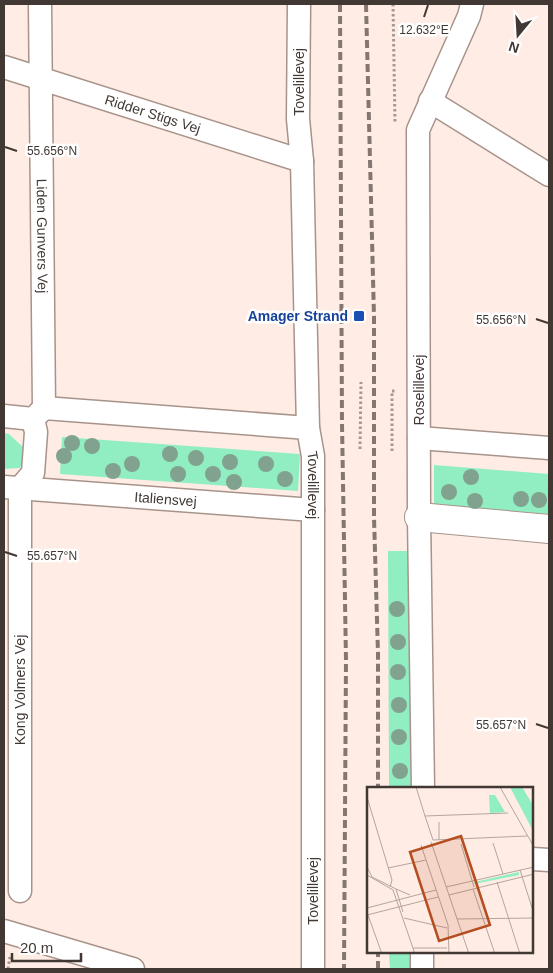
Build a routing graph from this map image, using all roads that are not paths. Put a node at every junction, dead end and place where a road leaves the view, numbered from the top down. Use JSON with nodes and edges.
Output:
{"nodes":[{"id":1,"x":40,"y":4,"type":"edge"},
{"id":2,"x":299,"y":4,"type":"edge"},
{"id":3,"x":472,"y":4,"type":"edge"},
{"id":4,"x":4,"y":68,"type":"edge"},
{"id":5,"x":41,"y":79,"type":"junction"},
{"id":6,"x":430,"y":102,"type":"junction"},
{"id":7,"x":302,"y":161,"type":"junction"},
{"id":8,"x":549,"y":175,"type":"edge"},
{"id":9,"x":39,"y":413,"type":"junction"},
{"id":10,"x":4,"y":416,"type":"edge"},
{"id":11,"x":308,"y":428,"type":"junction"},
{"id":12,"x":419,"y":438,"type":"junction"},
{"id":13,"x":549,"y":448,"type":"edge"},
{"id":14,"x":12,"y":488,"type":"edge"},
{"id":15,"x":313,"y":510,"type":"junction"},
{"id":16,"x":419,"y":517,"type":"junction"},
{"id":17,"x":549,"y":528,"type":"edge"},
{"id":18,"x":424,"y":787,"type":"edge"},
{"id":19,"x":533,"y":859,"type":"edge"},
{"id":20,"x":549,"y":860,"type":"edge"},
{"id":21,"x":20,"y":891,"type":"dead end"},
{"id":22,"x":4,"y":931,"type":"edge"},
{"id":23,"x":422,"y":953,"type":"edge"},
{"id":24,"x":132,"y":969,"type":"edge"},
{"id":25,"x":313,"y":969,"type":"edge"},
{"id":26,"x":422,"y":969,"type":"edge"}],
"edges":[{"from":1,"to":5,"type":"street","name":"Liden Gunvers Vej"},
{"from":2,"to":7,"type":"street","name":"Tovelillevej"},
{"from":3,"to":6,"type":"street","name":"Roselillevej"},
{"from":4,"to":5,"type":"street","name":"Ridder Stigs Vej"},
{"from":5,"to":7,"type":"street","name":"Ridder Stigs Vej"},
{"from":5,"to":9,"type":"street","name":"Liden Gunvers Vej"},
{"from":6,"to":8,"type":"street"},
{"from":6,"to":12,"type":"street","name":"Roselillevej"},
{"from":7,"to":11,"type":"street","name":"Tovelillevej"},
{"from":9,"to":10,"type":"street"},
{"from":9,"to":11,"type":"street"},
{"from":9,"to":14,"type":"street"},
{"from":11,"to":15,"type":"street","name":"Tovelillevej"},
{"from":12,"to":13,"type":"street"},
{"from":12,"to":16,"type":"street","name":"Roselillevej"},
{"from":14,"to":15,"type":"street","name":"Italiensvej"},
{"from":14,"to":21,"type":"street","name":"Kong Volmers Vej"},
{"from":15,"to":25,"type":"street","name":"Tovelillevej"},
{"from":16,"to":17,"type":"street"},
{"from":16,"to":18,"type":"street","name":"Roselillevej"},
{"from":19,"to":20,"type":"street"},
{"from":22,"to":24,"type":"street"},
{"from":23,"to":26,"type":"street"}]}
